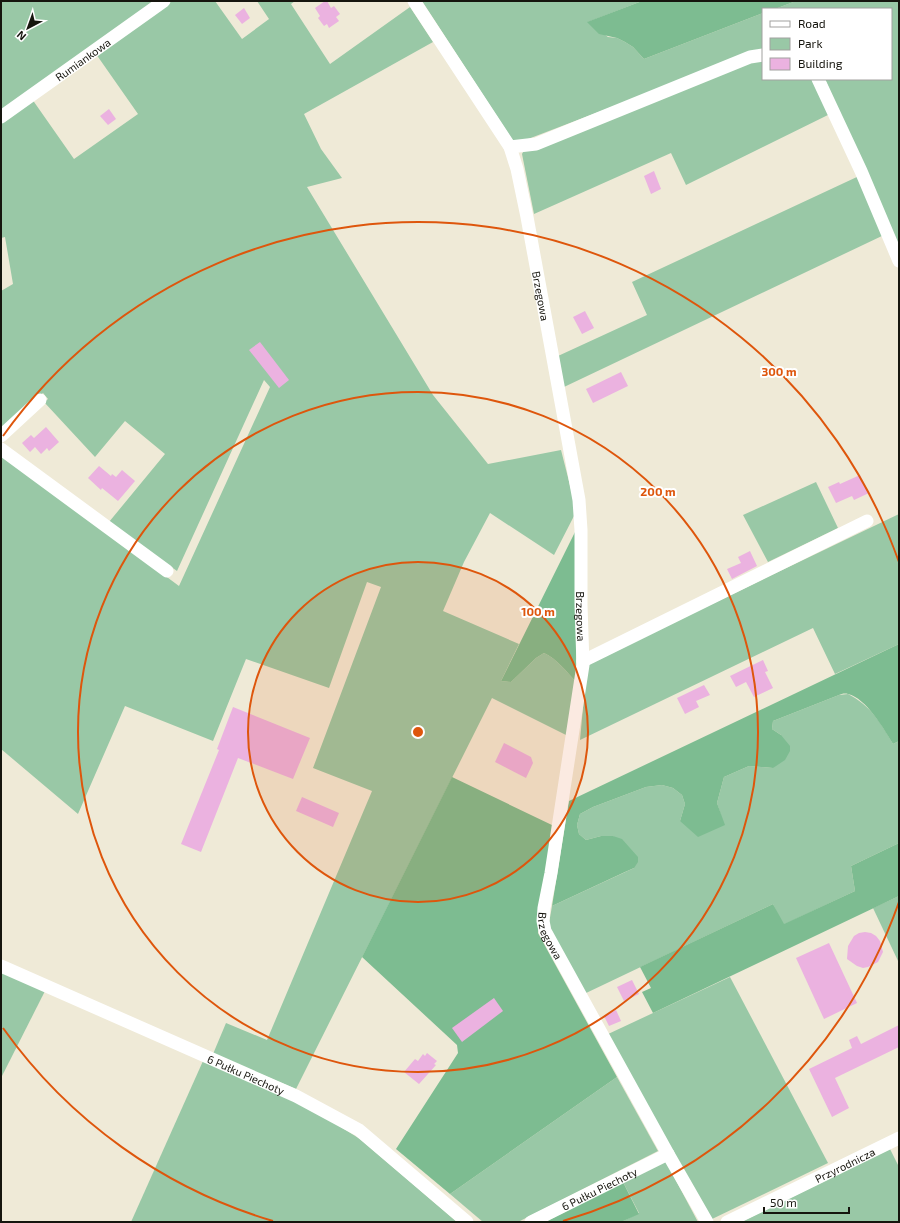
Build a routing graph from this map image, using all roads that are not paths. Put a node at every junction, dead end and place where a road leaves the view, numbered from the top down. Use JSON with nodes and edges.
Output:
{"nodes":[{"id":1,"x":164,"y":1,"type":"edge"},
{"id":2,"x":414,"y":1,"type":"edge"},
{"id":3,"x":762,"y":55,"type":"edge"},
{"id":4,"x":818,"y":80,"type":"edge"},
{"id":5,"x":1,"y":117,"type":"edge"},
{"id":6,"x":510,"y":147,"type":"junction"},
{"id":7,"x":899,"y":261,"type":"edge"},
{"id":8,"x":40,"y":400,"type":"dead end"},
{"id":9,"x":1,"y":436,"type":"edge"},
{"id":10,"x":1,"y":449,"type":"edge"},
{"id":11,"x":867,"y":521,"type":"dead end"},
{"id":12,"x":167,"y":571,"type":"dead end"},
{"id":13,"x":582,"y":661,"type":"junction"},
{"id":14,"x":1,"y":966,"type":"edge"},
{"id":15,"x":899,"y":1138,"type":"edge"},
{"id":16,"x":668,"y":1154,"type":"junction"},
{"id":17,"x":467,"y":1222,"type":"edge"},
{"id":18,"x":531,"y":1222,"type":"edge"},
{"id":19,"x":707,"y":1222,"type":"edge"},
{"id":20,"x":727,"y":1222,"type":"edge"}],
"edges":[{"from":1,"to":5,"type":"street","name":"Rumiankowa"},
{"from":2,"to":6,"type":"street","name":"Brzegowa"},
{"from":3,"to":6,"type":"street"},
{"from":4,"to":7,"type":"street"},
{"from":6,"to":13,"type":"street","name":"Brzegowa"},
{"from":8,"to":9,"type":"street"},
{"from":10,"to":12,"type":"street"},
{"from":11,"to":13,"type":"street"},
{"from":13,"to":16,"type":"street","name":"Brzegowa"},
{"from":14,"to":17,"type":"street","name":"6 Pułku Piechoty"},
{"from":15,"to":20,"type":"street","name":"Przyrodnicza"},
{"from":16,"to":18,"type":"street","name":"6 Pułku Piechoty"},
{"from":16,"to":19,"type":"street","name":"Brzegowa"}]}
